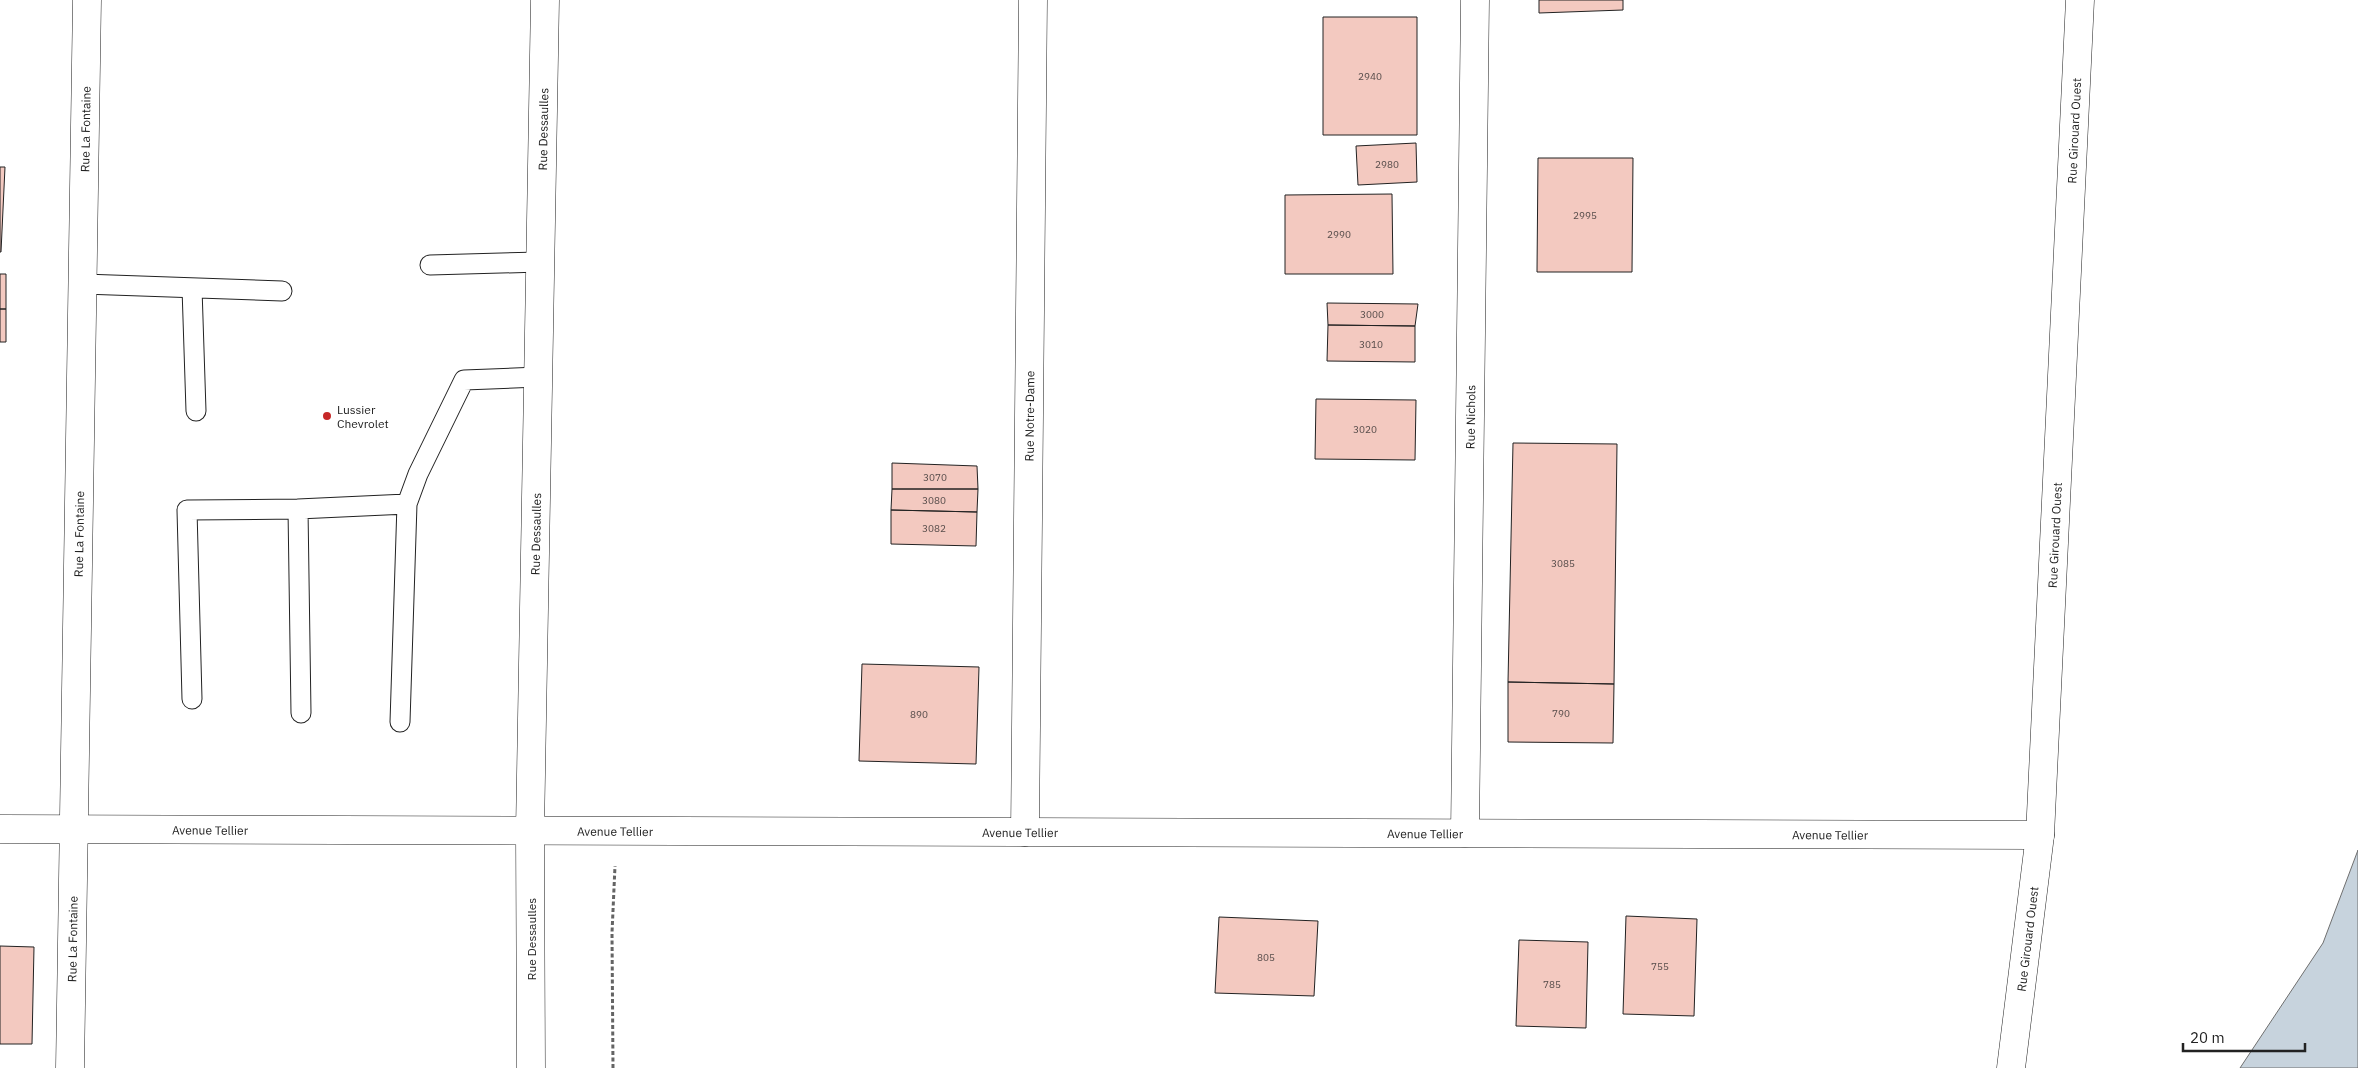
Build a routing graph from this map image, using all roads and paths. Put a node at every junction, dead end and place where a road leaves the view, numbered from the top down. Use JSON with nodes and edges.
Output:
{"nodes":[{"id":1,"x":87,"y":0,"type":"edge"},
{"id":2,"x":545,"y":0,"type":"edge"},
{"id":3,"x":1033,"y":0,"type":"edge"},
{"id":4,"x":1475,"y":0,"type":"edge"},
{"id":5,"x":2080,"y":0,"type":"edge"},
{"id":6,"x":540,"y":262,"type":"junction"},
{"id":7,"x":430,"y":265,"type":"dead end"},
{"id":8,"x":83,"y":284,"type":"junction"},
{"id":9,"x":192,"y":288,"type":"junction"},
{"id":10,"x":282,"y":291,"type":"dead end"},
{"id":11,"x":538,"y":377,"type":"junction"},
{"id":12,"x":196,"y":411,"type":"dead end"},
{"id":13,"x":407,"y":504,"type":"junction"},
{"id":14,"x":298,"y":509,"type":"junction"},
{"id":15,"x":192,"y":699,"type":"dead end"},
{"id":16,"x":301,"y":713,"type":"dead end"},
{"id":17,"x":400,"y":722,"type":"dead end"},
{"id":18,"x":0,"y":829,"type":"edge"},
{"id":19,"x":74,"y":829,"type":"junction"},
{"id":20,"x":530,"y":830,"type":"junction"},
{"id":21,"x":617,"y":830,"type":"junction"},
{"id":22,"x":1025,"y":832,"type":"junction"},
{"id":23,"x":1465,"y":833,"type":"junction"},
{"id":24,"x":2040,"y":835,"type":"junction"},
{"id":25,"x":70,"y":1068,"type":"edge"},
{"id":26,"x":531,"y":1068,"type":"edge"},
{"id":27,"x":613,"y":1068,"type":"edge"},
{"id":28,"x":2011,"y":1068,"type":"edge"}],
"edges":[{"from":1,"to":8,"type":"street","name":"Rue La Fontaine"},
{"from":2,"to":6,"type":"street","name":"Rue Dessaulles"},
{"from":3,"to":22,"type":"street","name":"Rue Notre-Dame"},
{"from":4,"to":23,"type":"street","name":"Rue Nichols"},
{"from":5,"to":24,"type":"street","name":"Rue Girouard Ouest"},
{"from":6,"to":7,"type":"lane"},
{"from":6,"to":11,"type":"street","name":"Rue Dessaulles"},
{"from":8,"to":9,"type":"lane"},
{"from":8,"to":19,"type":"street","name":"Rue La Fontaine"},
{"from":9,"to":10,"type":"lane"},
{"from":9,"to":12,"type":"lane"},
{"from":11,"to":13,"type":"lane"},
{"from":11,"to":20,"type":"street","name":"Rue Dessaulles"},
{"from":13,"to":14,"type":"lane"},
{"from":13,"to":17,"type":"lane"},
{"from":14,"to":15,"type":"lane"},
{"from":14,"to":16,"type":"lane"},
{"from":18,"to":19,"type":"street","name":"Avenue Tellier"},
{"from":19,"to":20,"type":"street","name":"Avenue Tellier"},
{"from":19,"to":25,"type":"street","name":"Rue La Fontaine"},
{"from":20,"to":21,"type":"street","name":"Avenue Tellier"},
{"from":20,"to":26,"type":"street","name":"Rue Dessaulles"},
{"from":21,"to":22,"type":"street","name":"Avenue Tellier"},
{"from":21,"to":27,"type":"path"},
{"from":22,"to":23,"type":"street","name":"Avenue Tellier"},
{"from":23,"to":24,"type":"street","name":"Avenue Tellier"},
{"from":24,"to":28,"type":"street","name":"Rue Girouard Ouest"}]}
